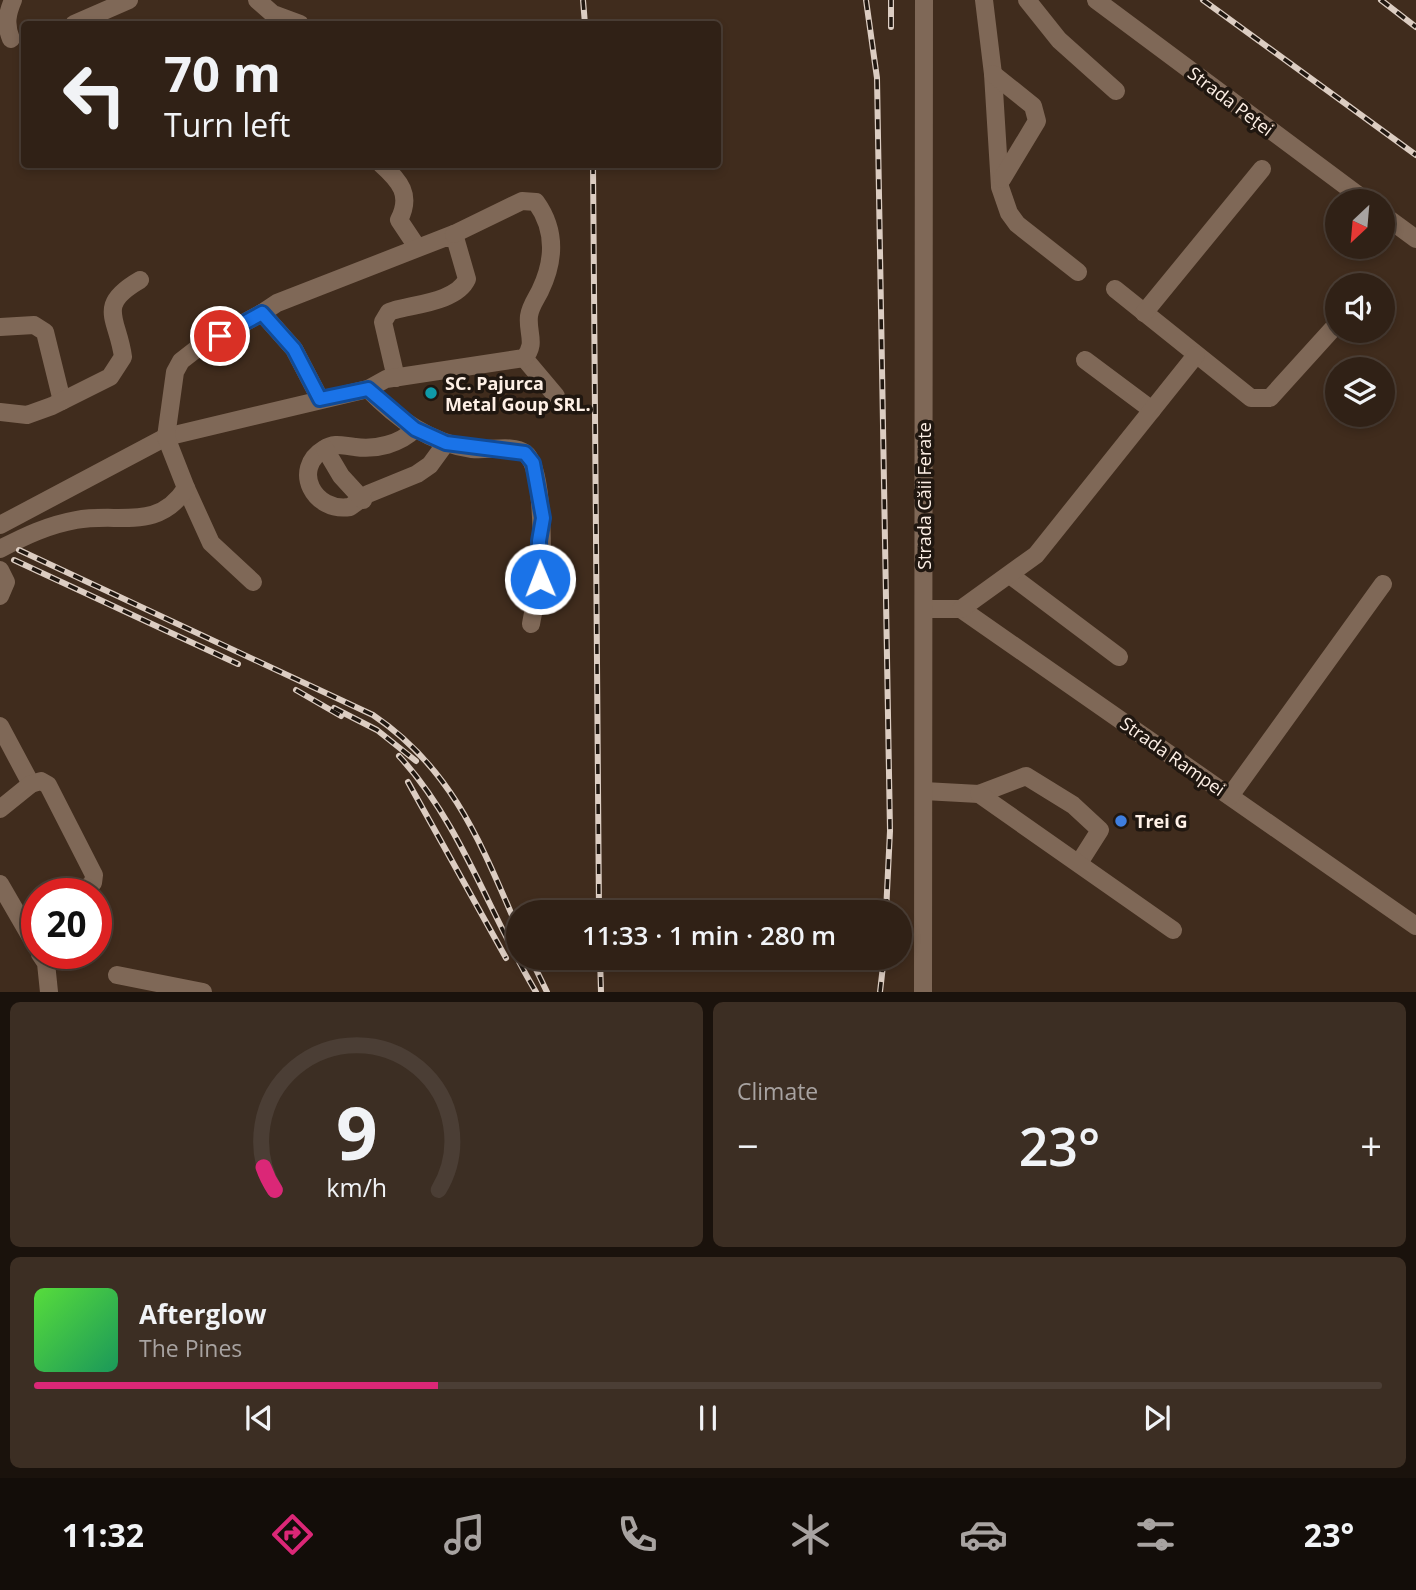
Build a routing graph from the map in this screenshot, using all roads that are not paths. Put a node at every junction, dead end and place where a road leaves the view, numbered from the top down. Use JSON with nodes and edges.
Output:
{"nodes":[{"id":1,"x":13,"y":0,"type":"edge"},
{"id":2,"x":129,"y":0,"type":"edge"},
{"id":3,"x":257,"y":0,"type":"edge"},
{"id":4,"x":924,"y":0,"type":"edge"},
{"id":5,"x":984,"y":0,"type":"edge"},
{"id":6,"x":1027,"y":0,"type":"edge"},
{"id":7,"x":1096,"y":0,"type":"edge"},
{"id":8,"x":81,"y":21,"type":"edge"},
{"id":9,"x":292,"y":21,"type":"edge"},
{"id":10,"x":12,"y":39,"type":"edge"},
{"id":11,"x":993,"y":75,"type":"junction"},
{"id":12,"x":1116,"y":91,"type":"dead end"},
{"id":13,"x":385,"y":168,"type":"edge"},
{"id":14,"x":1262,"y":170,"type":"dead end"},
{"id":15,"x":1002,"y":180,"type":"junction"},
{"id":16,"x":1350,"y":189,"type":"edge"},
{"id":17,"x":1395,"y":224,"type":"edge"},
{"id":18,"x":454,"y":234,"type":"junction"},
{"id":19,"x":1416,"y":239,"type":"edge"},
{"id":20,"x":417,"y":247,"type":"junction"},
{"id":21,"x":1078,"y":272,"type":"dead end"},
{"id":22,"x":140,"y":280,"type":"dead end"},
{"id":23,"x":1115,"y":289,"type":"dead end"},
{"id":24,"x":262,"y":313,"type":"junction"},
{"id":25,"x":1144,"y":313,"type":"junction"},
{"id":26,"x":0,"y":327,"type":"edge"},
{"id":27,"x":1325,"y":337,"type":"edge"},
{"id":28,"x":1196,"y":355,"type":"junction"},
{"id":29,"x":524,"y":358,"type":"junction"},
{"id":30,"x":1085,"y":360,"type":"dead end"},
{"id":31,"x":396,"y":378,"type":"junction"},
{"id":32,"x":368,"y":389,"type":"junction"},
{"id":33,"x":556,"y":396,"type":"dead end"},
{"id":34,"x":320,"y":399,"type":"junction"},
{"id":35,"x":62,"y":401,"type":"junction"},
{"id":36,"x":1152,"y":410,"type":"junction"},
{"id":37,"x":0,"y":412,"type":"edge"},
{"id":38,"x":415,"y":429,"type":"junction"},
{"id":39,"x":166,"y":437,"type":"junction"},
{"id":40,"x":446,"y":443,"type":"junction"},
{"id":41,"x":325,"y":449,"type":"junction"},
{"id":42,"x":186,"y":488,"type":"junction"},
{"id":43,"x":363,"y":500,"type":"junction"},
{"id":44,"x":0,"y":524,"type":"edge"},
{"id":45,"x":0,"y":549,"type":"edge"},
{"id":46,"x":0,"y":570,"type":"edge"},
{"id":47,"x":1010,"y":575,"type":"junction"},
{"id":48,"x":253,"y":582,"type":"dead end"},
{"id":49,"x":1383,"y":584,"type":"dead end"},
{"id":50,"x":0,"y":596,"type":"edge"},
{"id":51,"x":923,"y":609,"type":"junction"},
{"id":52,"x":961,"y":609,"type":"junction"},
{"id":53,"x":531,"y":624,"type":"dead end"},
{"id":54,"x":1119,"y":657,"type":"dead end"},
{"id":55,"x":0,"y":726,"type":"edge"},
{"id":56,"x":31,"y":784,"type":"junction"},
{"id":57,"x":924,"y":791,"type":"junction"},
{"id":58,"x":979,"y":794,"type":"junction"},
{"id":59,"x":1230,"y":796,"type":"junction"},
{"id":60,"x":0,"y":809,"type":"edge"},
{"id":61,"x":1079,"y":863,"type":"junction"},
{"id":62,"x":94,"y":878,"type":"edge"},
{"id":63,"x":0,"y":884,"type":"edge"},
{"id":64,"x":21,"y":910,"type":"edge"},
{"id":65,"x":1416,"y":926,"type":"edge"},
{"id":66,"x":1173,"y":930,"type":"dead end"},
{"id":67,"x":47,"y":969,"type":"edge"},
{"id":68,"x":117,"y":975,"type":"dead end"},
{"id":69,"x":50,"y":992,"type":"edge"},
{"id":70,"x":203,"y":992,"type":"edge"},
{"id":71,"x":923,"y":992,"type":"edge"}],
"edges":[{"from":1,"to":10,"type":"street"},
{"from":2,"to":8,"type":"street"},
{"from":3,"to":9,"type":"street"},
{"from":4,"to":51,"type":"street","name":"Strada Căii Ferate"},
{"from":5,"to":11,"type":"street"},
{"from":6,"to":12,"type":"street"},
{"from":7,"to":16,"type":"street","name":"Strada Peței"},
{"from":11,"to":15,"type":"street"},
{"from":11,"to":15,"type":"street"},
{"from":13,"to":20,"type":"street"},
{"from":14,"to":25,"type":"street"},
{"from":15,"to":21,"type":"street"},
{"from":17,"to":19,"type":"street"},
{"from":18,"to":20,"type":"street"},
{"from":18,"to":29,"type":"street"},
{"from":18,"to":31,"type":"street"},
{"from":20,"to":24,"type":"street"},
{"from":22,"to":35,"type":"street"},
{"from":23,"to":25,"type":"street"},
{"from":24,"to":34,"type":"street"},
{"from":24,"to":39,"type":"street"},
{"from":25,"to":28,"type":"street"},
{"from":26,"to":35,"type":"street"},
{"from":27,"to":28,"type":"street"},
{"from":28,"to":36,"type":"street"},
{"from":29,"to":31,"type":"street"},
{"from":29,"to":33,"type":"street"},
{"from":30,"to":36,"type":"street"},
{"from":31,"to":32,"type":"street"},
{"from":32,"to":34,"type":"street"},
{"from":32,"to":38,"type":"street"},
{"from":34,"to":39,"type":"street"},
{"from":35,"to":37,"type":"street"},
{"from":36,"to":47,"type":"street"},
{"from":38,"to":40,"type":"street"},
{"from":38,"to":41,"type":"street"},
{"from":39,"to":42,"type":"street"},
{"from":39,"to":44,"type":"street"},
{"from":40,"to":43,"type":"street"},
{"from":40,"to":53,"type":"street"},
{"from":41,"to":43,"type":"street"},
{"from":41,"to":43,"type":"street"},
{"from":42,"to":45,"type":"street"},
{"from":42,"to":48,"type":"street"},
{"from":46,"to":50,"type":"street"},
{"from":47,"to":52,"type":"street"},
{"from":47,"to":54,"type":"street"},
{"from":49,"to":59,"type":"street"},
{"from":51,"to":52,"type":"street"},
{"from":51,"to":57,"type":"street","name":"Strada Căii Ferate"},
{"from":52,"to":59,"type":"street","name":"Strada Rampei"},
{"from":55,"to":56,"type":"street"},
{"from":56,"to":60,"type":"street"},
{"from":56,"to":62,"type":"street"},
{"from":57,"to":58,"type":"street"},
{"from":57,"to":71,"type":"street","name":"Strada Căii Ferate"},
{"from":58,"to":61,"type":"street"},
{"from":58,"to":61,"type":"street"},
{"from":59,"to":65,"type":"street","name":"Strada Rampei"},
{"from":61,"to":66,"type":"street"},
{"from":63,"to":64,"type":"street"},
{"from":67,"to":69,"type":"street"},
{"from":68,"to":70,"type":"street"}]}
